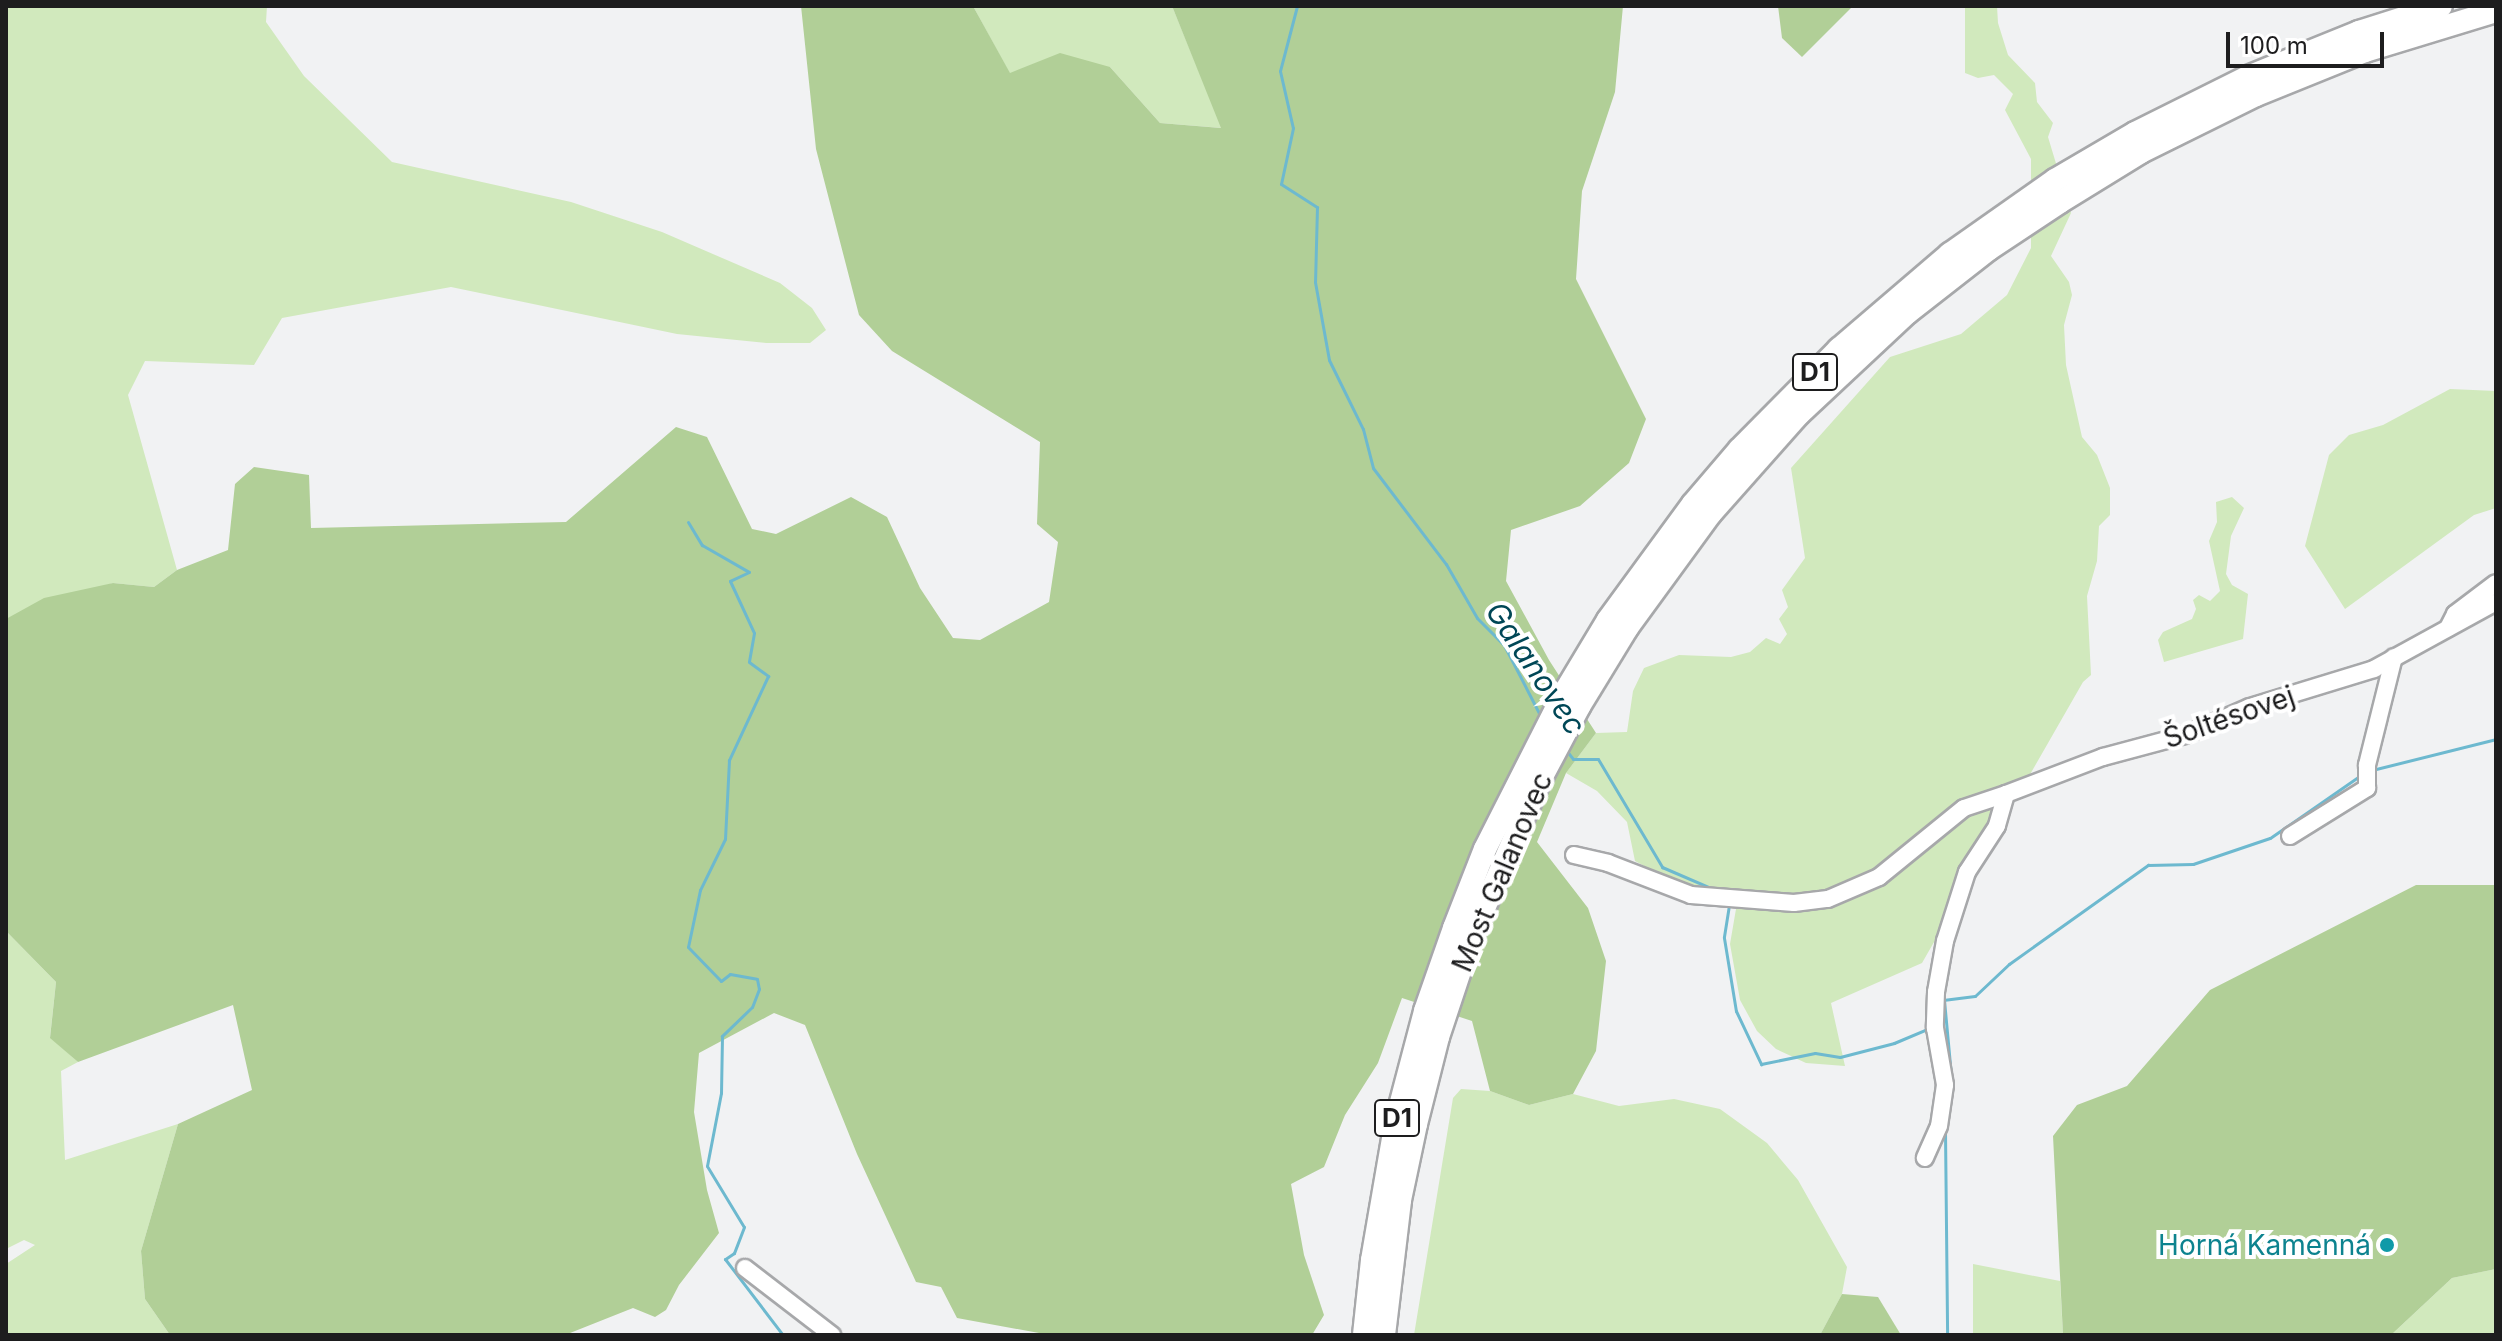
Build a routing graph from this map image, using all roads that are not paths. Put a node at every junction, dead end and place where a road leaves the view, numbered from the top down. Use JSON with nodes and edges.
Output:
{"nodes":[{"id":1,"x":2441,"y":6,"type":"edge"},
{"id":2,"x":2496,"y":11,"type":"edge"},
{"id":3,"x":2095,"y":168,"type":"junction"},
{"id":4,"x":2496,"y":583,"type":"edge"},
{"id":5,"x":2496,"y":602,"type":"edge"},
{"id":6,"x":2448,"y":630,"type":"junction"},
{"id":7,"x":2394,"y":657,"type":"junction"},
{"id":8,"x":2006,"y":794,"type":"junction"},
{"id":9,"x":2290,"y":836,"type":"dead end"},
{"id":10,"x":1574,"y":855,"type":"dead end"},
{"id":11,"x":1443,"y":985,"type":"junction"},
{"id":12,"x":1925,"y":1158,"type":"dead end"},
{"id":13,"x":745,"y":1268,"type":"dead end"},
{"id":14,"x":832,"y":1335,"type":"edge"},
{"id":15,"x":1364,"y":1335,"type":"edge"},
{"id":16,"x":1384,"y":1335,"type":"edge"}],
"edges":[{"from":1,"to":3,"type":"highway","number":"D1"},
{"from":2,"to":3,"type":"highway","number":"D1"},
{"from":3,"to":11,"type":"highway","name":"Most Galanovec","number":"D1"},
{"from":4,"to":6,"type":"street","name":"Šoltésovej"},
{"from":5,"to":6,"type":"street","name":"Šoltésovej"},
{"from":6,"to":7,"type":"street","name":"Šoltésovej"},
{"from":7,"to":8,"type":"street","name":"Šoltésovej"},
{"from":7,"to":9,"type":"street"},
{"from":8,"to":10,"type":"street"},
{"from":8,"to":12,"type":"street"},
{"from":11,"to":15,"type":"highway","number":"D1"},
{"from":11,"to":16,"type":"highway","number":"D1"},
{"from":13,"to":14,"type":"street"}]}
